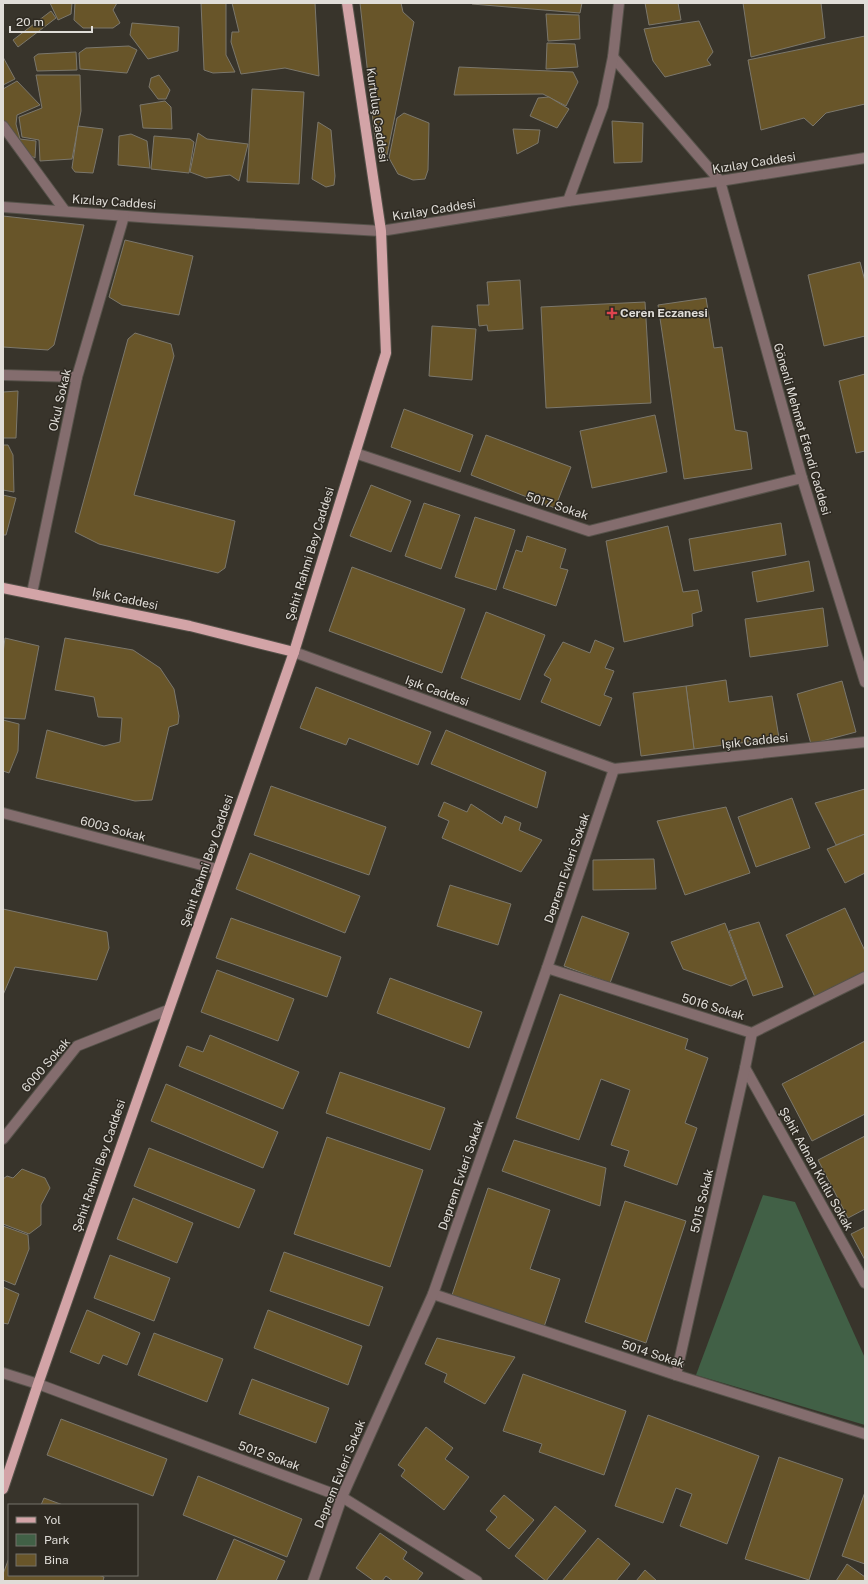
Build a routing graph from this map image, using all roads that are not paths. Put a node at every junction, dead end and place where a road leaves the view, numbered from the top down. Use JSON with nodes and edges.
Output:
{"nodes":[{"id":1,"x":347,"y":3,"type":"edge"},
{"id":2,"x":619,"y":3,"type":"edge"},
{"id":3,"x":613,"y":58,"type":"junction"},
{"id":4,"x":3,"y":126,"type":"edge"},
{"id":5,"x":865,"y":158,"type":"edge"},
{"id":6,"x":720,"y":182,"type":"junction"},
{"id":7,"x":568,"y":202,"type":"junction"},
{"id":8,"x":3,"y":207,"type":"edge"},
{"id":9,"x":65,"y":211,"type":"junction"},
{"id":10,"x":124,"y":216,"type":"junction"},
{"id":11,"x":381,"y":231,"type":"junction"},
{"id":12,"x":3,"y":375,"type":"edge"},
{"id":13,"x":78,"y":377,"type":"junction"},
{"id":14,"x":355,"y":453,"type":"junction"},
{"id":15,"x":802,"y":478,"type":"junction"},
{"id":16,"x":3,"y":588,"type":"edge"},
{"id":17,"x":32,"y":593,"type":"junction"},
{"id":18,"x":294,"y":652,"type":"junction"},
{"id":19,"x":865,"y":682,"type":"edge"},
{"id":20,"x":865,"y":742,"type":"edge"},
{"id":21,"x":614,"y":769,"type":"junction"},
{"id":22,"x":3,"y":813,"type":"edge"},
{"id":23,"x":217,"y":869,"type":"junction"},
{"id":24,"x":547,"y":968,"type":"junction"},
{"id":25,"x":865,"y":977,"type":"edge"},
{"id":26,"x":168,"y":1010,"type":"junction"},
{"id":27,"x":752,"y":1033,"type":"junction"},
{"id":28,"x":745,"y":1068,"type":"junction"},
{"id":29,"x":4,"y":1134,"type":"edge"},
{"id":30,"x":865,"y":1283,"type":"edge"},
{"id":31,"x":433,"y":1294,"type":"junction"},
{"id":32,"x":3,"y":1373,"type":"edge"},
{"id":33,"x":676,"y":1375,"type":"junction"},
{"id":34,"x":38,"y":1384,"type":"junction"},
{"id":35,"x":865,"y":1434,"type":"edge"},
{"id":36,"x":3,"y":1489,"type":"edge"},
{"id":37,"x":342,"y":1497,"type":"junction"},
{"id":38,"x":313,"y":1581,"type":"edge"},
{"id":39,"x":476,"y":1581,"type":"edge"}],
"edges":[{"from":1,"to":11,"type":"main road","name":"Kurtuluş Caddesi"},
{"from":2,"to":3,"type":"street"},
{"from":3,"to":6,"type":"street"},
{"from":3,"to":7,"type":"street"},
{"from":4,"to":9,"type":"street"},
{"from":5,"to":6,"type":"street","name":"Kızılay Caddesi"},
{"from":6,"to":7,"type":"street","name":"Kızılay Caddesi"},
{"from":6,"to":15,"type":"street","name":"Gönenli Mehmet Efendi Caddesi"},
{"from":7,"to":11,"type":"street","name":"Kızılay Caddesi"},
{"from":8,"to":9,"type":"street","name":"Kızılay Caddesi"},
{"from":9,"to":10,"type":"street","name":"Kızılay Caddesi"},
{"from":10,"to":11,"type":"street","name":"Kızılay Caddesi"},
{"from":10,"to":13,"type":"street","name":"Okul Sokak"},
{"from":11,"to":14,"type":"main road","name":"Şehit Rahmi Bey Caddesi"},
{"from":12,"to":13,"type":"street"},
{"from":13,"to":17,"type":"street","name":"Okul Sokak"},
{"from":14,"to":15,"type":"street","name":"5017 Sokak"},
{"from":14,"to":18,"type":"main road","name":"Şehit Rahmi Bey Caddesi"},
{"from":15,"to":19,"type":"street","name":"Gönenli Mehmet Efendi Caddesi"},
{"from":16,"to":17,"type":"main road","name":"Işık Caddesi"},
{"from":17,"to":18,"type":"main road","name":"Işık Caddesi"},
{"from":18,"to":21,"type":"street","name":"Işık Caddesi"},
{"from":18,"to":23,"type":"main road","name":"Şehit Rahmi Bey Caddesi"},
{"from":20,"to":21,"type":"street","name":"Işık Caddesi"},
{"from":21,"to":24,"type":"street","name":"Deprem Evleri Sokak"},
{"from":22,"to":23,"type":"street","name":"6003 Sokak"},
{"from":23,"to":26,"type":"main road","name":"Şehit Rahmi Bey Caddesi"},
{"from":24,"to":27,"type":"street","name":"5016 Sokak"},
{"from":24,"to":31,"type":"street","name":"Deprem Evleri Sokak"},
{"from":25,"to":27,"type":"street","name":"5016 Sokak"},
{"from":26,"to":29,"type":"street","name":"6000 Sokak"},
{"from":26,"to":34,"type":"main road","name":"Şehit Rahmi Bey Caddesi"},
{"from":27,"to":28,"type":"street","name":"5015 Sokak"},
{"from":28,"to":30,"type":"street","name":"Şehit Adnan Kutlu Sokak"},
{"from":28,"to":33,"type":"street","name":"5015 Sokak"},
{"from":31,"to":33,"type":"street","name":"5014 Sokak"},
{"from":31,"to":37,"type":"street","name":"Deprem Evleri Sokak"},
{"from":32,"to":34,"type":"street","name":"5012 Sokak"},
{"from":33,"to":35,"type":"street","name":"5014 Sokak"},
{"from":34,"to":36,"type":"main road","name":"Şehit Rahmi Bey Caddesi"},
{"from":34,"to":37,"type":"street","name":"5012 Sokak"},
{"from":37,"to":38,"type":"street","name":"Deprem Evleri Sokak"},
{"from":37,"to":39,"type":"street","name":"5012 Sokak"}]}
